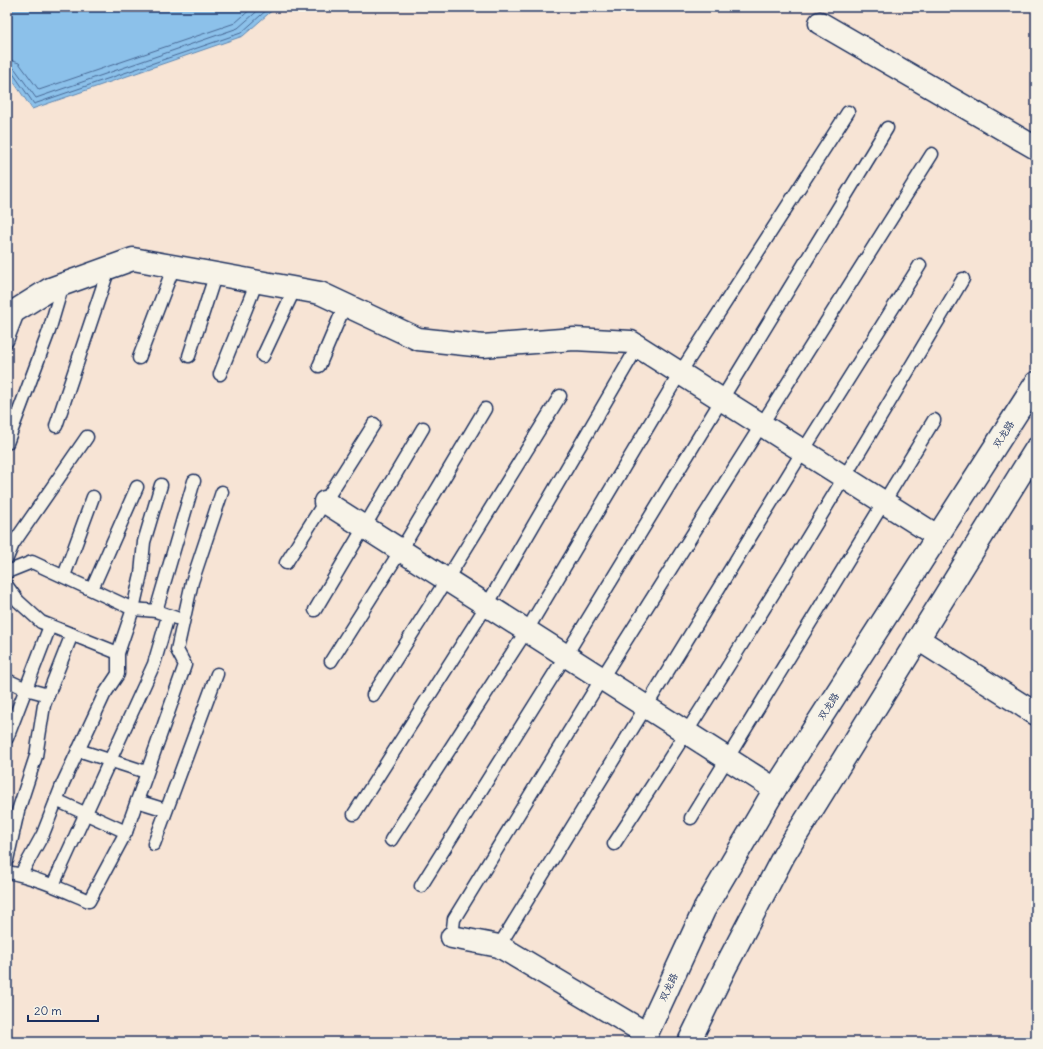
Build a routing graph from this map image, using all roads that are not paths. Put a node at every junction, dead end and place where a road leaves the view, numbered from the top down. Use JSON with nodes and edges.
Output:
{"nodes":[{"id":1,"x":820,"y":23,"type":"dead end"},
{"id":2,"x":848,"y":112,"type":"dead end"},
{"id":3,"x":887,"y":128,"type":"dead end"},
{"id":4,"x":1036,"y":148,"type":"edge"},
{"id":5,"x":932,"y":154,"type":"dead end"},
{"id":6,"x":920,"y":265,"type":"dead end"},
{"id":7,"x":174,"y":266,"type":"junction"},
{"id":8,"x":109,"y":268,"type":"junction"},
{"id":9,"x":216,"y":273,"type":"junction"},
{"id":10,"x":963,"y":278,"type":"dead end"},
{"id":11,"x":257,"y":281,"type":"junction"},
{"id":12,"x":63,"y":284,"type":"junction"},
{"id":13,"x":295,"y":288,"type":"junction"},
{"id":14,"x":345,"y":305,"type":"junction"},
{"id":15,"x":13,"y":312,"type":"edge"},
{"id":16,"x":7,"y":341,"type":"edge"},
{"id":17,"x":638,"y":346,"type":"junction"},
{"id":18,"x":188,"y":356,"type":"dead end"},
{"id":19,"x":263,"y":356,"type":"dead end"},
{"id":20,"x":139,"y":358,"type":"dead end"},
{"id":21,"x":319,"y":366,"type":"dead end"},
{"id":22,"x":680,"y":373,"type":"junction"},
{"id":23,"x":220,"y":374,"type":"dead end"},
{"id":24,"x":1036,"y":383,"type":"edge"},
{"id":25,"x":560,"y":396,"type":"dead end"},
{"id":26,"x":722,"y":400,"type":"junction"},
{"id":27,"x":485,"y":409,"type":"dead end"},
{"id":28,"x":934,"y":420,"type":"dead end"},
{"id":29,"x":374,"y":424,"type":"dead end"},
{"id":30,"x":762,"y":425,"type":"junction"},
{"id":31,"x":56,"y":426,"type":"dead end"},
{"id":32,"x":423,"y":428,"type":"dead end"},
{"id":33,"x":87,"y":437,"type":"dead end"},
{"id":34,"x":7,"y":443,"type":"edge"},
{"id":35,"x":1036,"y":449,"type":"edge"},
{"id":36,"x":803,"y":451,"type":"junction"},
{"id":37,"x":845,"y":478,"type":"junction"},
{"id":38,"x":194,"y":481,"type":"dead end"},
{"id":39,"x":161,"y":485,"type":"dead end"},
{"id":40,"x":137,"y":487,"type":"dead end"},
{"id":41,"x":222,"y":492,"type":"dead end"},
{"id":42,"x":93,"y":497,"type":"dead end"},
{"id":43,"x":325,"y":502,"type":"junction"},
{"id":44,"x":884,"y":504,"type":"junction"},
{"id":45,"x":364,"y":526,"type":"junction"},
{"id":46,"x":937,"y":536,"type":"junction"},
{"id":47,"x":401,"y":550,"type":"junction"},
{"id":48,"x":7,"y":558,"type":"edge"},
{"id":49,"x":286,"y":563,"type":"dead end"},
{"id":50,"x":7,"y":572,"type":"edge"},
{"id":51,"x":64,"y":576,"type":"junction"},
{"id":52,"x":447,"y":579,"type":"junction"},
{"id":53,"x":7,"y":586,"type":"edge"},
{"id":54,"x":92,"y":589,"type":"junction"},
{"id":55,"x":486,"y":605,"type":"junction"},
{"id":56,"x":133,"y":609,"type":"junction"},
{"id":57,"x":315,"y":610,"type":"dead end"},
{"id":58,"x":156,"y":611,"type":"junction"},
{"id":59,"x":168,"y":616,"type":"junction"},
{"id":60,"x":184,"y":622,"type":"junction"},
{"id":61,"x":50,"y":626,"type":"junction"},
{"id":62,"x":527,"y":630,"type":"junction"},
{"id":63,"x":72,"y":634,"type":"junction"},
{"id":64,"x":918,"y":639,"type":"junction"},
{"id":65,"x":118,"y":653,"type":"junction"},
{"id":66,"x":566,"y":655,"type":"junction"},
{"id":67,"x":331,"y":661,"type":"dead end"},
{"id":68,"x":217,"y":674,"type":"dead end"},
{"id":69,"x":602,"y":678,"type":"junction"},
{"id":70,"x":7,"y":680,"type":"edge"},
{"id":71,"x":26,"y":689,"type":"junction"},
{"id":72,"x":48,"y":695,"type":"junction"},
{"id":73,"x":373,"y":695,"type":"dead end"},
{"id":74,"x":646,"y":706,"type":"junction"},
{"id":75,"x":1036,"y":714,"type":"edge"},
{"id":76,"x":8,"y":731,"type":"edge"},
{"id":77,"x":687,"y":733,"type":"junction"},
{"id":78,"x":78,"y":750,"type":"junction"},
{"id":79,"x":728,"y":759,"type":"junction"},
{"id":80,"x":109,"y":760,"type":"junction"},
{"id":81,"x":146,"y":772,"type":"junction"},
{"id":82,"x":775,"y":789,"type":"junction"},
{"id":83,"x":56,"y":800,"type":"junction"},
{"id":84,"x":137,"y":801,"type":"junction"},
{"id":85,"x":166,"y":810,"type":"junction"},
{"id":86,"x":85,"y":814,"type":"junction"},
{"id":87,"x":354,"y":814,"type":"dead end"},
{"id":88,"x":691,"y":818,"type":"dead end"},
{"id":89,"x":126,"y":832,"type":"junction"},
{"id":90,"x":391,"y":840,"type":"dead end"},
{"id":91,"x":154,"y":844,"type":"dead end"},
{"id":92,"x":614,"y":844,"type":"dead end"},
{"id":93,"x":7,"y":860,"type":"edge"},
{"id":94,"x":7,"y":872,"type":"edge"},
{"id":95,"x":21,"y":874,"type":"junction"},
{"id":96,"x":53,"y":885,"type":"junction"},
{"id":97,"x":421,"y":886,"type":"dead end"},
{"id":98,"x":452,"y":937,"type":"joint"},
{"id":99,"x":499,"y":946,"type":"junction"},
{"id":100,"x":645,"y":1038,"type":"edge"},
{"id":101,"x":689,"y":1042,"type":"edge"}],
"edges":[{"from":1,"to":4,"type":"street"},
{"from":2,"to":22,"type":"lane"},
{"from":3,"to":26,"type":"lane"},
{"from":5,"to":30,"type":"lane"},
{"from":6,"to":36,"type":"lane"},
{"from":7,"to":8,"type":"street"},
{"from":7,"to":9,"type":"street"},
{"from":7,"to":20,"type":"lane"},
{"from":8,"to":12,"type":"street"},
{"from":8,"to":31,"type":"lane"},
{"from":9,"to":11,"type":"street"},
{"from":9,"to":18,"type":"lane"},
{"from":10,"to":37,"type":"lane"},
{"from":11,"to":13,"type":"street"},
{"from":11,"to":23,"type":"lane"},
{"from":12,"to":15,"type":"street"},
{"from":12,"to":34,"type":"lane"},
{"from":13,"to":14,"type":"street"},
{"from":13,"to":19,"type":"lane"},
{"from":14,"to":17,"type":"street"},
{"from":14,"to":21,"type":"lane"},
{"from":15,"to":16,"type":"lane"},
{"from":17,"to":22,"type":"street"},
{"from":17,"to":55,"type":"lane"},
{"from":22,"to":26,"type":"street"},
{"from":22,"to":62,"type":"lane"},
{"from":24,"to":46,"type":"street","name":"双龙路"},
{"from":25,"to":52,"type":"lane"},
{"from":26,"to":30,"type":"street"},
{"from":26,"to":66,"type":"lane"},
{"from":27,"to":47,"type":"lane"},
{"from":28,"to":44,"type":"lane"},
{"from":29,"to":43,"type":"lane"},
{"from":30,"to":36,"type":"street"},
{"from":30,"to":69,"type":"lane"},
{"from":32,"to":45,"type":"lane"},
{"from":33,"to":48,"type":"lane"},
{"from":35,"to":64,"type":"street"},
{"from":36,"to":37,"type":"street"},
{"from":36,"to":74,"type":"lane"},
{"from":37,"to":44,"type":"street"},
{"from":37,"to":77,"type":"lane"},
{"from":38,"to":58,"type":"lane"},
{"from":39,"to":56,"type":"lane"},
{"from":40,"to":54,"type":"lane"},
{"from":41,"to":60,"type":"lane"},
{"from":42,"to":51,"type":"lane"},
{"from":43,"to":45,"type":"street"},
{"from":43,"to":49,"type":"lane"},
{"from":44,"to":46,"type":"street"},
{"from":44,"to":79,"type":"lane"},
{"from":45,"to":47,"type":"street"},
{"from":45,"to":57,"type":"lane"},
{"from":46,"to":82,"type":"street","name":"双龙路"},
{"from":47,"to":52,"type":"street"},
{"from":47,"to":67,"type":"lane"},
{"from":50,"to":51,"type":"lane"},
{"from":51,"to":54,"type":"lane"},
{"from":52,"to":55,"type":"street"},
{"from":52,"to":73,"type":"lane"},
{"from":53,"to":61,"type":"lane"},
{"from":54,"to":56,"type":"lane"},
{"from":55,"to":62,"type":"street"},
{"from":55,"to":87,"type":"lane"},
{"from":56,"to":58,"type":"lane"},
{"from":56,"to":65,"type":"lane"},
{"from":58,"to":59,"type":"lane"},
{"from":59,"to":60,"type":"lane"},
{"from":59,"to":80,"type":"lane"},
{"from":60,"to":81,"type":"lane"},
{"from":61,"to":63,"type":"lane"},
{"from":61,"to":71,"type":"lane"},
{"from":62,"to":66,"type":"street"},
{"from":62,"to":90,"type":"lane"},
{"from":63,"to":65,"type":"lane"},
{"from":63,"to":72,"type":"lane"},
{"from":64,"to":75,"type":"street"},
{"from":64,"to":101,"type":"street"},
{"from":65,"to":78,"type":"lane"},
{"from":66,"to":69,"type":"street"},
{"from":66,"to":97,"type":"lane"},
{"from":68,"to":85,"type":"lane"},
{"from":69,"to":74,"type":"street"},
{"from":69,"to":98,"type":"lane"},
{"from":70,"to":71,"type":"lane"},
{"from":71,"to":72,"type":"lane"},
{"from":71,"to":76,"type":"lane"},
{"from":72,"to":93,"type":"lane"},
{"from":74,"to":77,"type":"street"},
{"from":74,"to":99,"type":"lane"},
{"from":77,"to":79,"type":"street"},
{"from":77,"to":92,"type":"lane"},
{"from":78,"to":80,"type":"lane"},
{"from":78,"to":83,"type":"lane"},
{"from":79,"to":82,"type":"street"},
{"from":79,"to":88,"type":"lane"},
{"from":80,"to":81,"type":"lane"},
{"from":80,"to":86,"type":"lane"},
{"from":81,"to":84,"type":"lane"},
{"from":82,"to":100,"type":"street","name":"双龙路"},
{"from":83,"to":86,"type":"lane"},
{"from":83,"to":95,"type":"lane"},
{"from":84,"to":85,"type":"lane"},
{"from":84,"to":89,"type":"lane"},
{"from":85,"to":91,"type":"lane"},
{"from":86,"to":89,"type":"lane"},
{"from":86,"to":96,"type":"lane"},
{"from":89,"to":96,"type":"lane"},
{"from":94,"to":95,"type":"lane"},
{"from":95,"to":96,"type":"lane"},
{"from":98,"to":99,"type":"street"},
{"from":99,"to":100,"type":"street"}]}
